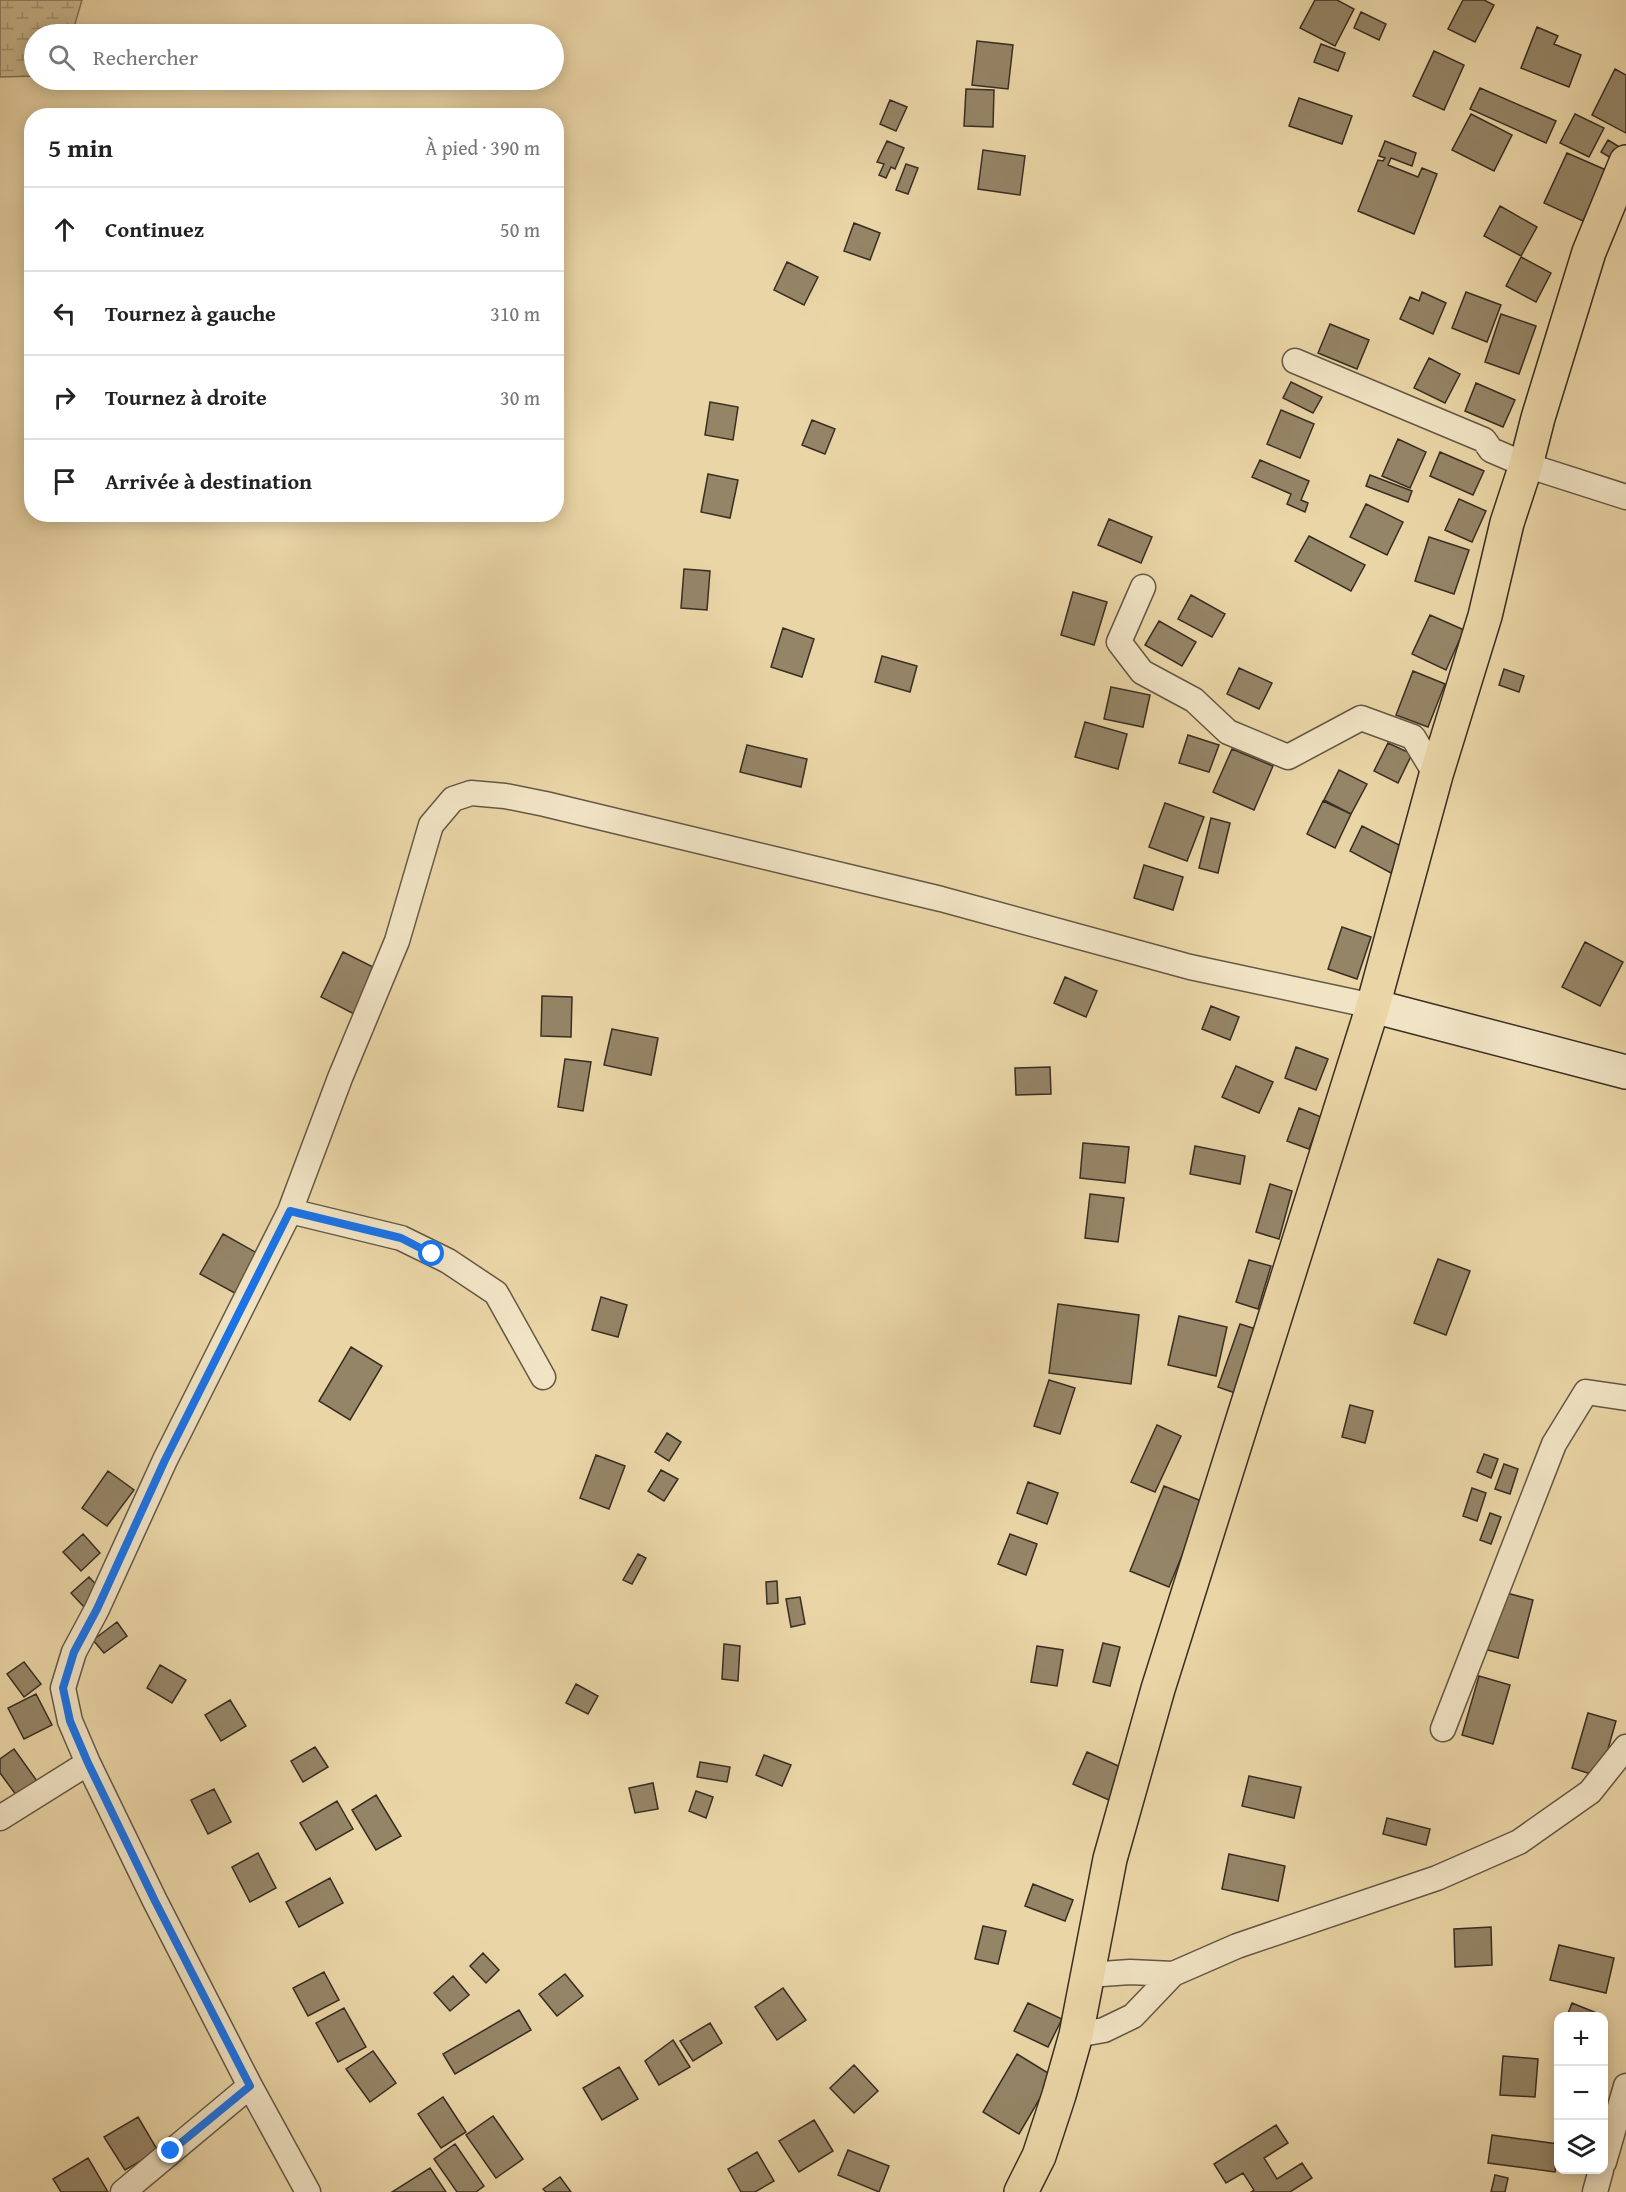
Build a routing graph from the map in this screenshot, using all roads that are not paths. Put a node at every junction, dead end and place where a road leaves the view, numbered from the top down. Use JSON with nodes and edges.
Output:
{"nodes":[{"id":1,"x":1626,"y":162,"type":"edge"},
{"id":2,"x":1619,"y":196,"type":"edge"},
{"id":3,"x":1295,"y":361,"type":"dead end"},
{"id":4,"x":1526,"y":465,"type":"junction"},
{"id":5,"x":1626,"y":497,"type":"edge"},
{"id":6,"x":1143,"y":587,"type":"dead end"},
{"id":7,"x":1436,"y":775,"type":"junction"},
{"id":8,"x":1373,"y":1006,"type":"junction"},
{"id":9,"x":1626,"y":1072,"type":"edge"},
{"id":10,"x":290,"y":1211,"type":"junction"},
{"id":11,"x":543,"y":1377,"type":"dead end"},
{"id":12,"x":1626,"y":1398,"type":"edge"},
{"id":13,"x":1443,"y":1729,"type":"dead end"},
{"id":14,"x":1626,"y":1747,"type":"edge"},
{"id":15,"x":88,"y":1763,"type":"junction"},
{"id":16,"x":0,"y":1818,"type":"edge"},
{"id":17,"x":1088,"y":1974,"type":"junction"},
{"id":18,"x":1173,"y":1974,"type":"junction"},
{"id":19,"x":1076,"y":2035,"type":"junction"},
{"id":20,"x":250,"y":2086,"type":"junction"},
{"id":21,"x":1626,"y":2086,"type":"edge"},
{"id":22,"x":1608,"y":2148,"type":"edge"},
{"id":23,"x":1600,"y":2174,"type":"edge"},
{"id":24,"x":123,"y":2192,"type":"edge"},
{"id":25,"x":308,"y":2192,"type":"edge"},
{"id":26,"x":1021,"y":2192,"type":"edge"},
{"id":27,"x":1595,"y":2192,"type":"edge"}],
"edges":[{"from":1,"to":2,"type":"highway"},
{"from":2,"to":4,"type":"highway"},
{"from":3,"to":4,"type":"street"},
{"from":4,"to":5,"type":"street"},
{"from":4,"to":7,"type":"highway"},
{"from":6,"to":7,"type":"street"},
{"from":7,"to":8,"type":"highway"},
{"from":8,"to":9,"type":"street"},
{"from":8,"to":10,"type":"street"},
{"from":8,"to":17,"type":"highway"},
{"from":10,"to":11,"type":"street"},
{"from":10,"to":15,"type":"street"},
{"from":12,"to":13,"type":"street"},
{"from":14,"to":18,"type":"street"},
{"from":15,"to":16,"type":"street"},
{"from":15,"to":20,"type":"street"},
{"from":17,"to":18,"type":"street"},
{"from":17,"to":19,"type":"highway"},
{"from":18,"to":19,"type":"street"},
{"from":19,"to":26,"type":"highway"},
{"from":20,"to":24,"type":"street"},
{"from":20,"to":25,"type":"street"},
{"from":21,"to":22,"type":"street"},
{"from":23,"to":27,"type":"street"}]}
